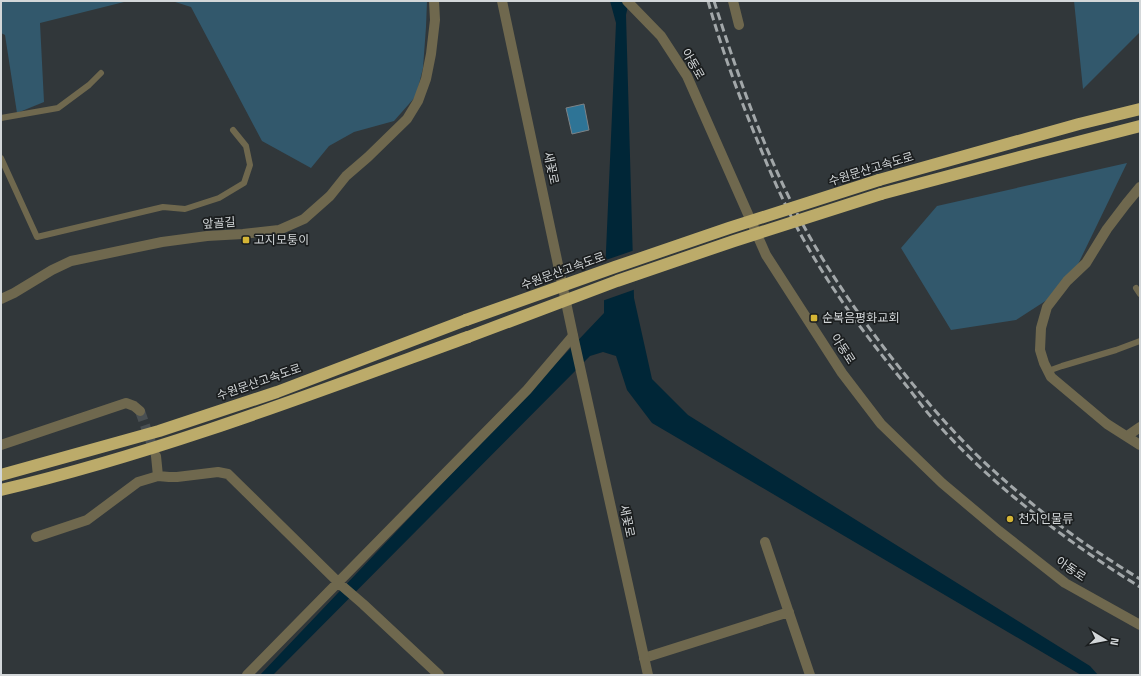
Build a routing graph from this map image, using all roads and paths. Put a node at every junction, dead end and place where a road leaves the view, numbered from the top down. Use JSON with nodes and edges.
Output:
{"nodes":[{"id":1,"x":434,"y":1,"type":"edge"},
{"id":2,"x":502,"y":1,"type":"edge"},
{"id":3,"x":733,"y":1,"type":"edge"},
{"id":4,"x":631,"y":4,"type":"edge"},
{"id":5,"x":739,"y":25,"type":"dead end"},
{"id":6,"x":101,"y":72,"type":"dead end"},
{"id":7,"x":1140,"y":109,"type":"edge"},
{"id":8,"x":1,"y":118,"type":"edge"},
{"id":9,"x":1140,"y":126,"type":"edge"},
{"id":10,"x":232,"y":130,"type":"dead end"},
{"id":11,"x":1,"y":158,"type":"edge"},
{"id":12,"x":1140,"y":187,"type":"edge"},
{"id":13,"x":1136,"y":288,"type":"dead end"},
{"id":14,"x":1140,"y":294,"type":"edge"},
{"id":15,"x":1,"y":299,"type":"edge"},
{"id":16,"x":573,"y":338,"type":"junction"},
{"id":17,"x":1140,"y":341,"type":"edge"},
{"id":18,"x":1048,"y":371,"type":"junction"},
{"id":19,"x":140,"y":411,"type":"dead end"},
{"id":20,"x":1140,"y":427,"type":"edge"},
{"id":21,"x":1127,"y":436,"type":"junction"},
{"id":22,"x":1,"y":445,"type":"edge"},
{"id":23,"x":1140,"y":445,"type":"edge"},
{"id":24,"x":156,"y":456,"type":"tunnel mouth"},
{"id":25,"x":1,"y":475,"type":"edge"},
{"id":26,"x":158,"y":476,"type":"junction"},
{"id":27,"x":1,"y":490,"type":"edge"},
{"id":28,"x":36,"y":537,"type":"dead end"},
{"id":29,"x":765,"y":542,"type":"dead end"},
{"id":30,"x":340,"y":584,"type":"junction"},
{"id":31,"x":789,"y":612,"type":"junction"},
{"id":32,"x":1140,"y":625,"type":"edge"},
{"id":33,"x":644,"y":658,"type":"junction"},
{"id":34,"x":247,"y":675,"type":"edge"},
{"id":35,"x":439,"y":675,"type":"edge"},
{"id":36,"x":648,"y":675,"type":"edge"},
{"id":37,"x":810,"y":675,"type":"edge"}],
"edges":[{"from":1,"to":15,"type":"street","name":"앞골길"},
{"from":2,"to":16,"type":"street","name":"새꽃로"},
{"from":3,"to":5,"type":"street"},
{"from":4,"to":32,"type":"street","name":"아동로"},
{"from":6,"to":8,"type":"lane"},
{"from":7,"to":25,"type":"highway","name":"수원문산고속도로","bridge":true},
{"from":9,"to":27,"type":"highway","bridge":true},
{"from":10,"to":11,"type":"lane"},
{"from":12,"to":18,"type":"street"},
{"from":13,"to":14,"type":"lane"},
{"from":16,"to":30,"type":"street"},
{"from":16,"to":33,"type":"street","name":"새꽃로"},
{"from":17,"to":18,"type":"lane"},
{"from":18,"to":21,"type":"street"},
{"from":19,"to":22,"type":"street"},
{"from":20,"to":21,"type":"street"},
{"from":21,"to":23,"type":"street"},
{"from":24,"to":26,"type":"street"},
{"from":26,"to":28,"type":"street"},
{"from":26,"to":30,"type":"street"},
{"from":29,"to":31,"type":"street"},
{"from":30,"to":34,"type":"street"},
{"from":30,"to":35,"type":"street"},
{"from":31,"to":33,"type":"street"},
{"from":31,"to":37,"type":"street"},
{"from":33,"to":36,"type":"street","name":"새꽃로"}]}
